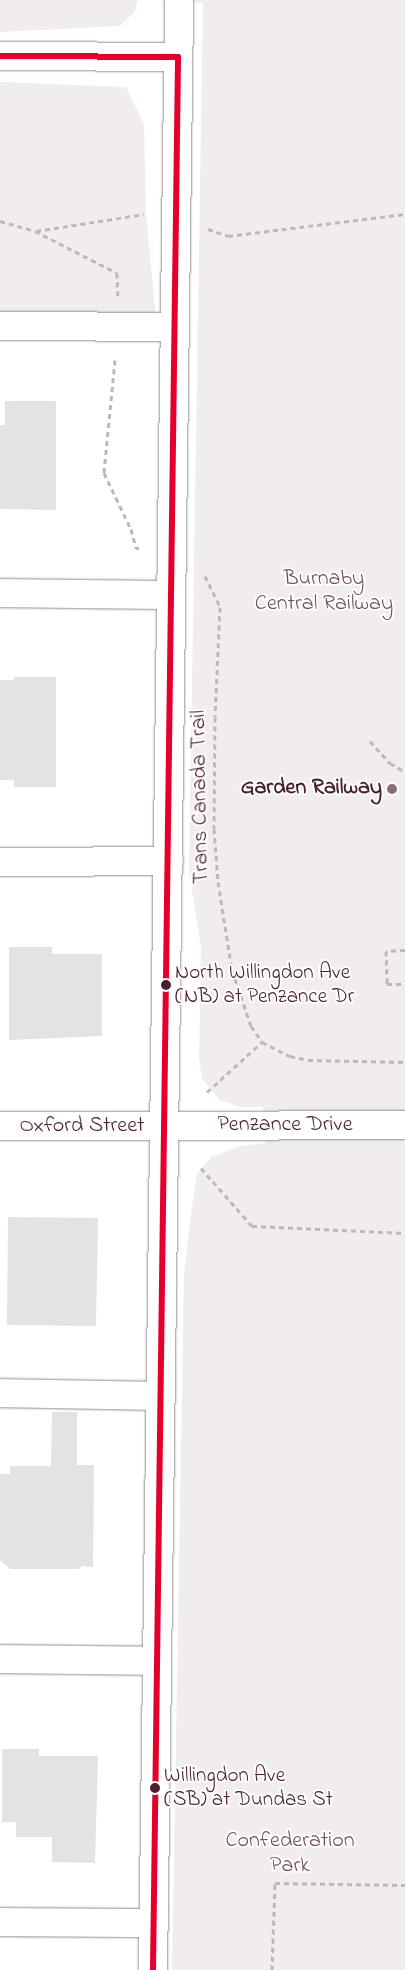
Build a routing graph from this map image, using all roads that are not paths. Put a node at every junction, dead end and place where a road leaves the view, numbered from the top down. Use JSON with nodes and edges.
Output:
{"nodes":[{"id":1,"x":179,"y":0,"type":"edge"},
{"id":2,"x":0,"y":56,"type":"edge"},
{"id":3,"x":178,"y":57,"type":"junction"},
{"id":4,"x":0,"y":326,"type":"edge"},
{"id":5,"x":175,"y":327,"type":"junction"},
{"id":6,"x":0,"y":593,"type":"edge"},
{"id":7,"x":171,"y":595,"type":"junction"},
{"id":8,"x":169,"y":861,"type":"junction"},
{"id":9,"x":0,"y":862,"type":"edge"},
{"id":10,"x":405,"y":1125,"type":"edge"},
{"id":11,"x":0,"y":1126,"type":"edge"},
{"id":12,"x":164,"y":1127,"type":"junction"},
{"id":13,"x":0,"y":1393,"type":"edge"},
{"id":14,"x":161,"y":1396,"type":"junction"},
{"id":15,"x":0,"y":1659,"type":"edge"},
{"id":16,"x":158,"y":1661,"type":"junction"},
{"id":17,"x":0,"y":1922,"type":"edge"},
{"id":18,"x":154,"y":1923,"type":"junction"},
{"id":19,"x":153,"y":1970,"type":"edge"}],
"edges":[{"from":1,"to":3,"type":"street"},
{"from":2,"to":3,"type":"street"},
{"from":3,"to":5,"type":"street"},
{"from":4,"to":5,"type":"street"},
{"from":5,"to":7,"type":"street"},
{"from":6,"to":7,"type":"street"},
{"from":7,"to":8,"type":"street"},
{"from":8,"to":9,"type":"street"},
{"from":8,"to":12,"type":"street"},
{"from":10,"to":12,"type":"street","name":"Penzance Drive"},
{"from":11,"to":12,"type":"street","name":"Oxford Street"},
{"from":12,"to":14,"type":"street"},
{"from":13,"to":14,"type":"street"},
{"from":14,"to":16,"type":"street"},
{"from":15,"to":16,"type":"street"},
{"from":16,"to":18,"type":"street"},
{"from":17,"to":18,"type":"street"},
{"from":18,"to":19,"type":"street"}]}
